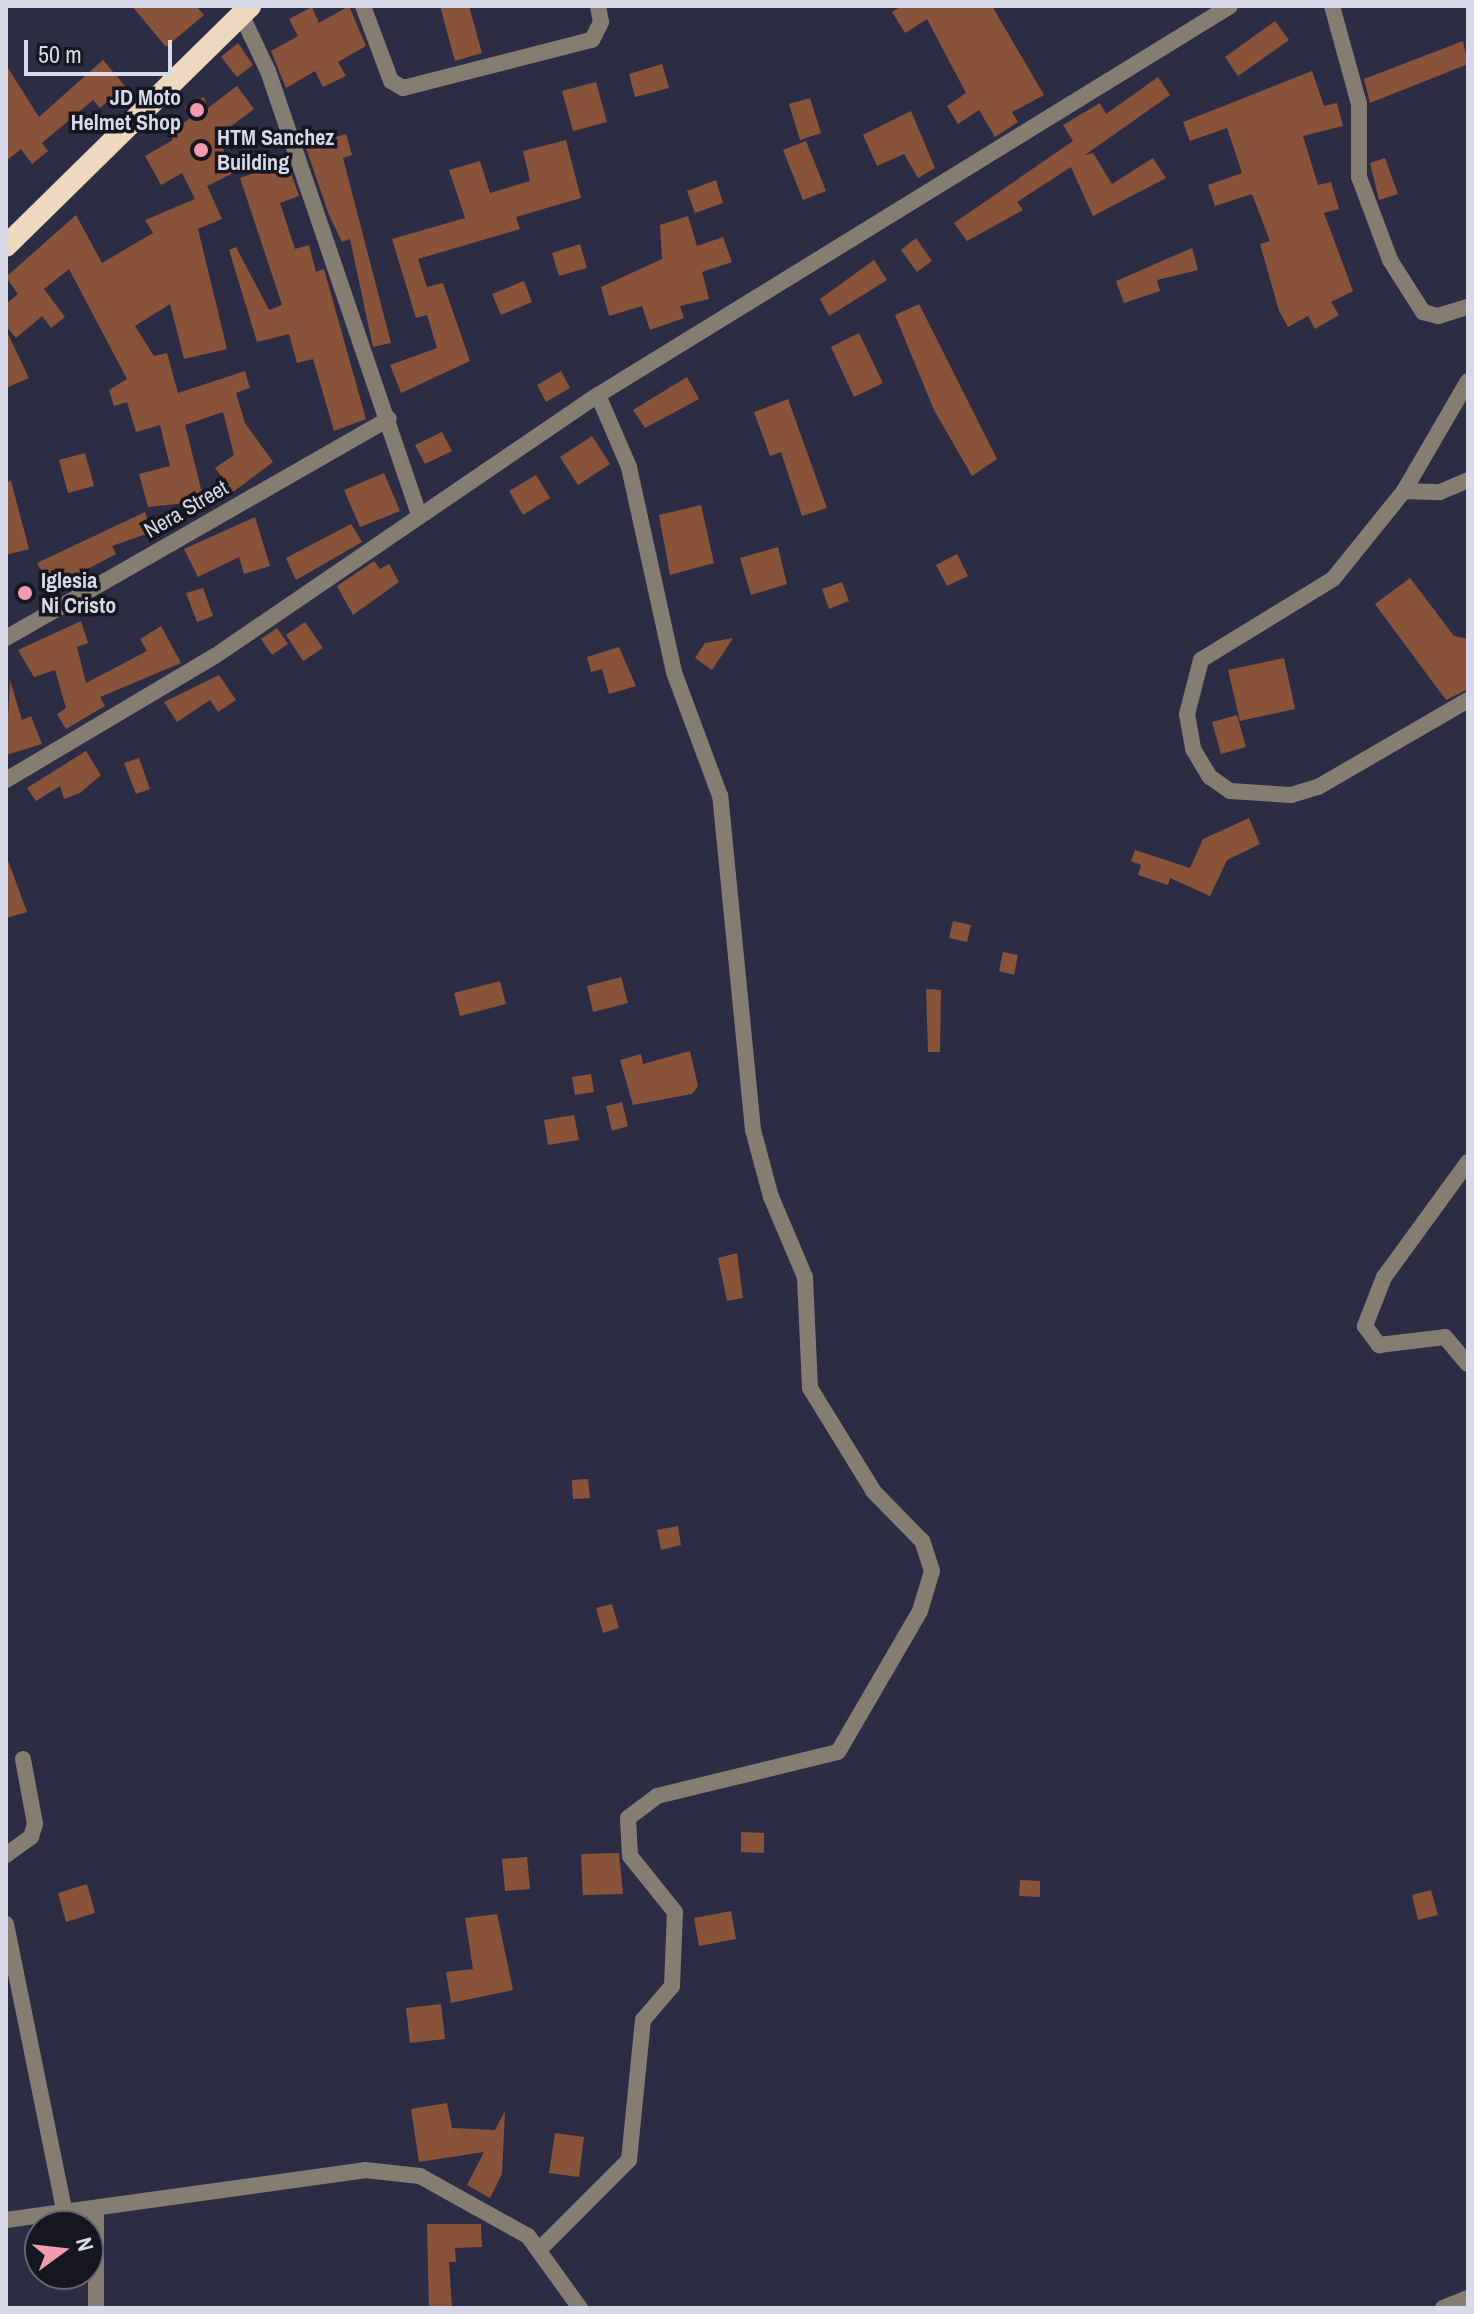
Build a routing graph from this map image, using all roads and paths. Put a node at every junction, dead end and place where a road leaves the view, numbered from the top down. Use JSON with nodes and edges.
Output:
{"nodes":[{"id":1,"x":363,"y":6,"type":"edge"},
{"id":2,"x":598,"y":6,"type":"edge"},
{"id":3,"x":1230,"y":6,"type":"edge"},
{"id":4,"x":1332,"y":6,"type":"edge"},
{"id":5,"x":246,"y":10,"type":"edge"},
{"id":6,"x":6,"y":246,"type":"edge"},
{"id":7,"x":1468,"y":307,"type":"edge"},
{"id":8,"x":1468,"y":381,"type":"edge"},
{"id":9,"x":598,"y":395,"type":"junction"},
{"id":10,"x":389,"y":419,"type":"junction"},
{"id":11,"x":1468,"y":480,"type":"edge"},
{"id":12,"x":1404,"y":491,"type":"junction"},
{"id":13,"x":419,"y":515,"type":"junction"},
{"id":14,"x":6,"y":638,"type":"edge"},
{"id":15,"x":1468,"y":700,"type":"edge"},
{"id":16,"x":6,"y":780,"type":"edge"},
{"id":17,"x":1468,"y":1162,"type":"edge"},
{"id":18,"x":1468,"y":1364,"type":"edge"},
{"id":19,"x":23,"y":1759,"type":"dead end"},
{"id":20,"x":6,"y":1855,"type":"edge"},
{"id":21,"x":6,"y":1924,"type":"edge"},
{"id":22,"x":64,"y":2210,"type":"edge"},
{"id":23,"x":104,"y":2211,"type":"edge"},
{"id":24,"x":539,"y":2250,"type":"junction"},
{"id":25,"x":1468,"y":2298,"type":"edge"},
{"id":26,"x":580,"y":2308,"type":"edge"},
{"id":27,"x":1443,"y":2308,"type":"edge"}],
"edges":[{"from":1,"to":2,"type":"street"},
{"from":3,"to":9,"type":"street"},
{"from":4,"to":7,"type":"street"},
{"from":5,"to":6,"type":"highway"},
{"from":5,"to":10,"type":"street"},
{"from":8,"to":12,"type":"street"},
{"from":9,"to":13,"type":"street"},
{"from":9,"to":24,"type":"street"},
{"from":10,"to":13,"type":"street"},
{"from":10,"to":14,"type":"street","name":"Nera Street"},
{"from":11,"to":12,"type":"street"},
{"from":12,"to":15,"type":"street"},
{"from":13,"to":16,"type":"street"},
{"from":17,"to":18,"type":"street"},
{"from":19,"to":20,"type":"street"},
{"from":21,"to":22,"type":"street"},
{"from":23,"to":24,"type":"street"},
{"from":24,"to":26,"type":"street"},
{"from":25,"to":27,"type":"street"}]}
